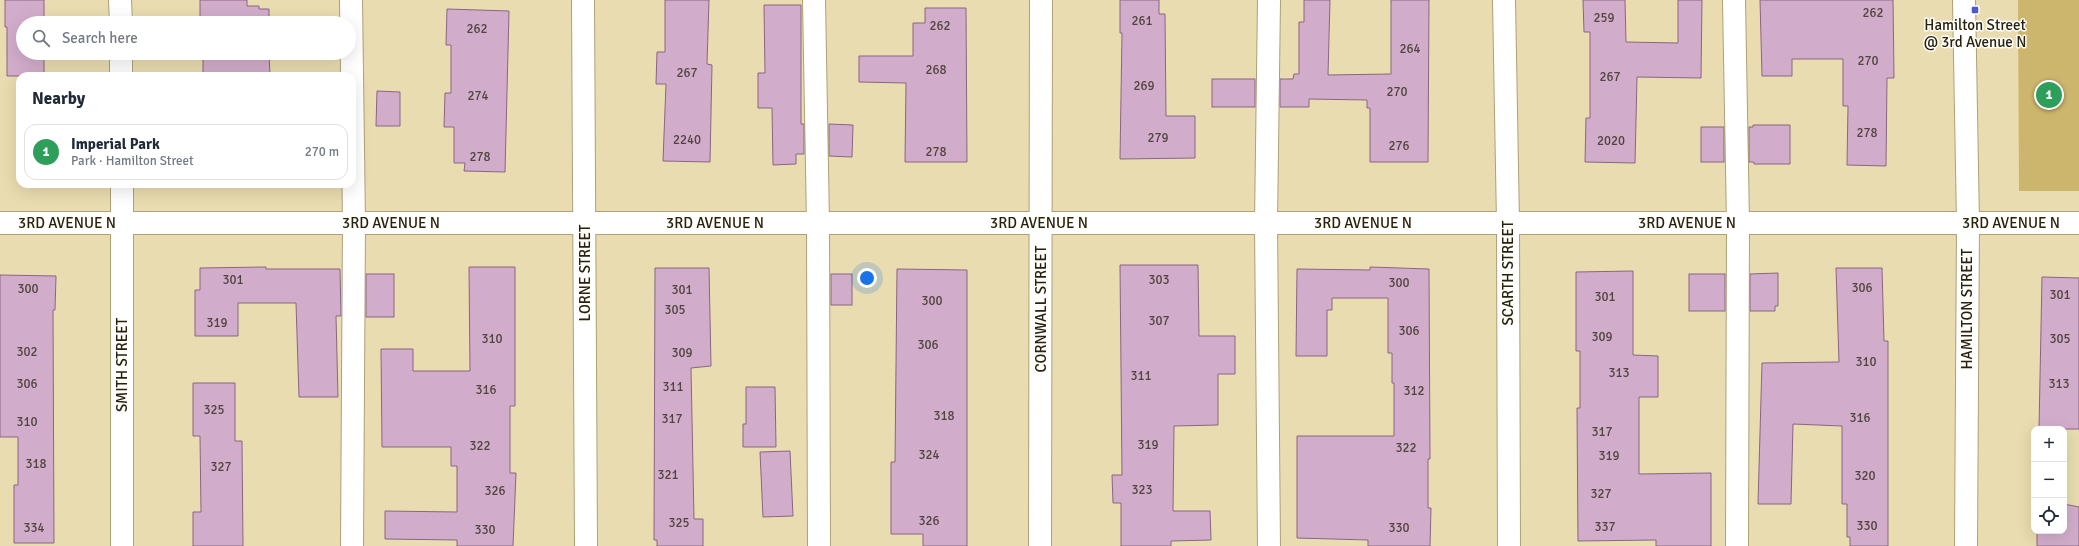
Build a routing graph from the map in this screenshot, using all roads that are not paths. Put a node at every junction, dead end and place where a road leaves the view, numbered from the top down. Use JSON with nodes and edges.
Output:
{"nodes":[{"id":1,"x":120,"y":0,"type":"edge"},
{"id":2,"x":351,"y":0,"type":"edge"},
{"id":3,"x":583,"y":0,"type":"edge"},
{"id":4,"x":814,"y":0,"type":"edge"},
{"id":5,"x":1041,"y":0,"type":"edge"},
{"id":6,"x":1269,"y":0,"type":"edge"},
{"id":7,"x":1504,"y":0,"type":"edge"},
{"id":8,"x":1734,"y":0,"type":"edge"},
{"id":9,"x":1964,"y":0,"type":"edge"},
{"id":10,"x":120,"y":16,"type":"edge"},
{"id":11,"x":351,"y":16,"type":"edge"},
{"id":12,"x":121,"y":60,"type":"edge"},
{"id":13,"x":352,"y":60,"type":"edge"},
{"id":14,"x":121,"y":72,"type":"edge"},
{"id":15,"x":352,"y":72,"type":"edge"},
{"id":16,"x":122,"y":188,"type":"edge"},
{"id":17,"x":354,"y":188,"type":"edge"},
{"id":18,"x":0,"y":223,"type":"edge"},
{"id":19,"x":122,"y":223,"type":"junction"},
{"id":20,"x":354,"y":223,"type":"junction"},
{"id":21,"x":585,"y":223,"type":"junction"},
{"id":22,"x":818,"y":223,"type":"junction"},
{"id":23,"x":1041,"y":223,"type":"junction"},
{"id":24,"x":1266,"y":223,"type":"junction"},
{"id":25,"x":1508,"y":223,"type":"junction"},
{"id":26,"x":1738,"y":223,"type":"junction"},
{"id":27,"x":1968,"y":223,"type":"junction"},
{"id":28,"x":2079,"y":223,"type":"edge"},
{"id":29,"x":122,"y":546,"type":"edge"},
{"id":30,"x":352,"y":546,"type":"edge"},
{"id":31,"x":586,"y":546,"type":"edge"},
{"id":32,"x":819,"y":546,"type":"edge"},
{"id":33,"x":1040,"y":546,"type":"edge"},
{"id":34,"x":1269,"y":546,"type":"edge"},
{"id":35,"x":1508,"y":546,"type":"edge"},
{"id":36,"x":1737,"y":546,"type":"edge"},
{"id":37,"x":1966,"y":546,"type":"edge"}],
"edges":[{"from":1,"to":10,"type":"street"},
{"from":2,"to":11,"type":"street"},
{"from":3,"to":21,"type":"street","name":"LORNE STREET"},
{"from":4,"to":22,"type":"street"},
{"from":5,"to":23,"type":"street","name":"CORNWALL STREET"},
{"from":6,"to":24,"type":"street"},
{"from":7,"to":25,"type":"street","name":"SCARTH STREET"},
{"from":8,"to":26,"type":"street"},
{"from":9,"to":27,"type":"street","name":"HAMILTON STREET"},
{"from":12,"to":14,"type":"street"},
{"from":13,"to":15,"type":"street"},
{"from":16,"to":19,"type":"street","name":"SMITH STREET"},
{"from":17,"to":20,"type":"street"},
{"from":18,"to":19,"type":"street","name":"3RD AVENUE N"},
{"from":19,"to":20,"type":"street","name":"3RD AVENUE N"},
{"from":19,"to":29,"type":"street","name":"SMITH STREET"},
{"from":20,"to":21,"type":"street","name":"3RD AVENUE N"},
{"from":20,"to":30,"type":"street"},
{"from":21,"to":22,"type":"street","name":"3RD AVENUE N"},
{"from":21,"to":31,"type":"street","name":"LORNE STREET"},
{"from":22,"to":23,"type":"street","name":"3RD AVENUE N"},
{"from":22,"to":32,"type":"street"},
{"from":23,"to":24,"type":"street","name":"3RD AVENUE N"},
{"from":23,"to":33,"type":"street","name":"CORNWALL STREET"},
{"from":24,"to":25,"type":"street","name":"3RD AVENUE N"},
{"from":24,"to":34,"type":"street"},
{"from":25,"to":26,"type":"street","name":"3RD AVENUE N"},
{"from":25,"to":35,"type":"street","name":"SCARTH STREET"},
{"from":26,"to":27,"type":"street","name":"3RD AVENUE N"},
{"from":26,"to":36,"type":"street"},
{"from":27,"to":28,"type":"street","name":"3RD AVENUE N"},
{"from":27,"to":37,"type":"street","name":"HAMILTON STREET"}]}
